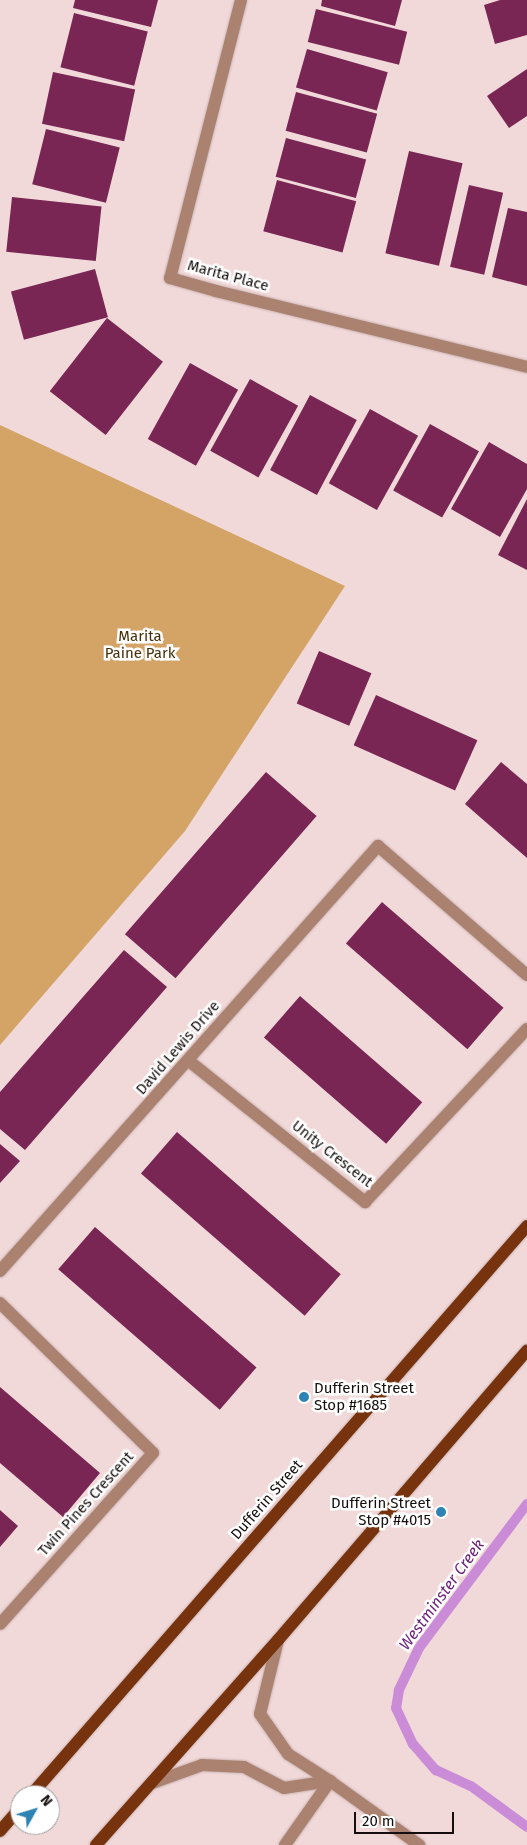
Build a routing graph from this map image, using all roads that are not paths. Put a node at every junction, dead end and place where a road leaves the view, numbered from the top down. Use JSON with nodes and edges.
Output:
{"nodes":[{"id":1,"x":241,"y":0,"type":"edge"},
{"id":2,"x":527,"y":367,"type":"edge"},
{"id":3,"x":527,"y":975,"type":"edge"},
{"id":4,"x":527,"y":1029,"type":"edge"},
{"id":5,"x":189,"y":1061,"type":"junction"},
{"id":6,"x":527,"y":1226,"type":"edge"},
{"id":7,"x":0,"y":1271,"type":"edge"},
{"id":8,"x":0,"y":1303,"type":"edge"},
{"id":9,"x":527,"y":1350,"type":"edge"},
{"id":10,"x":0,"y":1624,"type":"edge"},
{"id":11,"x":278,"y":1640,"type":"junction"},
{"id":12,"x":330,"y":1781,"type":"junction"},
{"id":13,"x":152,"y":1783,"type":"junction"},
{"id":14,"x":40,"y":1785,"type":"edge"},
{"id":15,"x":10,"y":1820,"type":"edge"},
{"id":16,"x":0,"y":1831,"type":"edge"},
{"id":17,"x":96,"y":1845,"type":"edge"},
{"id":18,"x":285,"y":1845,"type":"edge"},
{"id":19,"x":418,"y":1845,"type":"edge"}],
"edges":[{"from":1,"to":2,"type":"street","name":"Marita Place"},
{"from":3,"to":5,"type":"street","name":"David Lewis Drive"},
{"from":4,"to":5,"type":"street","name":"Unity Crescent"},
{"from":5,"to":7,"type":"street","name":"David Lewis Drive"},
{"from":6,"to":14,"type":"main road","name":"Dufferin Street"},
{"from":8,"to":10,"type":"street","name":"Twin Pines Crescent"},
{"from":9,"to":11,"type":"main road"},
{"from":11,"to":12,"type":"street"},
{"from":11,"to":13,"type":"main road"},
{"from":12,"to":13,"type":"street"},
{"from":12,"to":18,"type":"street"},
{"from":12,"to":19,"type":"street"},
{"from":13,"to":17,"type":"main road"},
{"from":15,"to":16,"type":"main road"}]}
